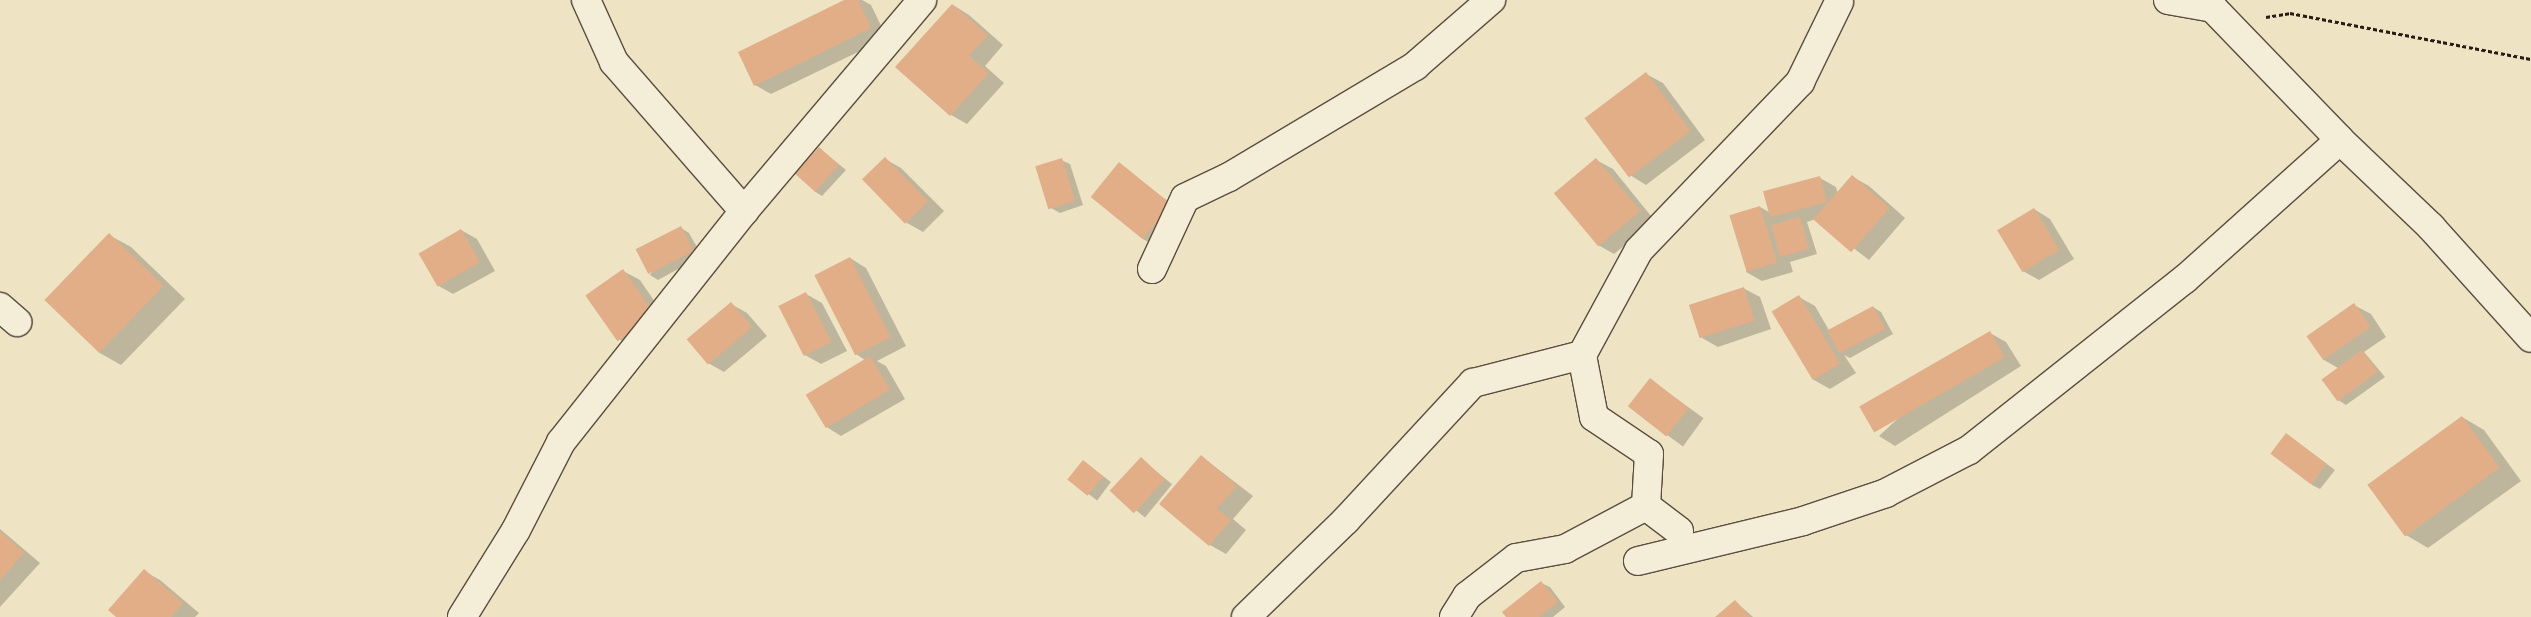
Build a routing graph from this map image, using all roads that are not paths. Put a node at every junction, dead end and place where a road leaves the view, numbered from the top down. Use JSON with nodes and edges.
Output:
{"nodes":[{"id":1,"x":586,"y":0,"type":"edge"},
{"id":2,"x":922,"y":0,"type":"edge"},
{"id":3,"x":1491,"y":0,"type":"edge"},
{"id":4,"x":2168,"y":0,"type":"edge"},
{"id":5,"x":1840,"y":1,"type":"edge"},
{"id":6,"x":2215,"y":10,"type":"edge"},
{"id":7,"x":2340,"y":140,"type":"junction"},
{"id":8,"x":744,"y":211,"type":"junction"},
{"id":9,"x":1152,"y":270,"type":"dead end"},
{"id":10,"x":2531,"y":338,"type":"edge"},
{"id":11,"x":1582,"y":355,"type":"junction"},
{"id":12,"x":1646,"y":506,"type":"junction"},
{"id":13,"x":1680,"y":532,"type":"dead end"},
{"id":14,"x":1638,"y":560,"type":"dead end"},
{"id":15,"x":462,"y":617,"type":"edge"},
{"id":16,"x":1246,"y":617,"type":"edge"},
{"id":17,"x":1454,"y":617,"type":"edge"}],
"edges":[{"from":1,"to":8,"type":"street"},
{"from":2,"to":8,"type":"street"},
{"from":3,"to":9,"type":"street"},
{"from":4,"to":6,"type":"street"},
{"from":5,"to":11,"type":"street"},
{"from":6,"to":7,"type":"street"},
{"from":7,"to":10,"type":"street"},
{"from":7,"to":14,"type":"street"},
{"from":8,"to":15,"type":"street"},
{"from":11,"to":12,"type":"street"},
{"from":11,"to":16,"type":"street"},
{"from":12,"to":13,"type":"street"},
{"from":12,"to":17,"type":"street"}]}
